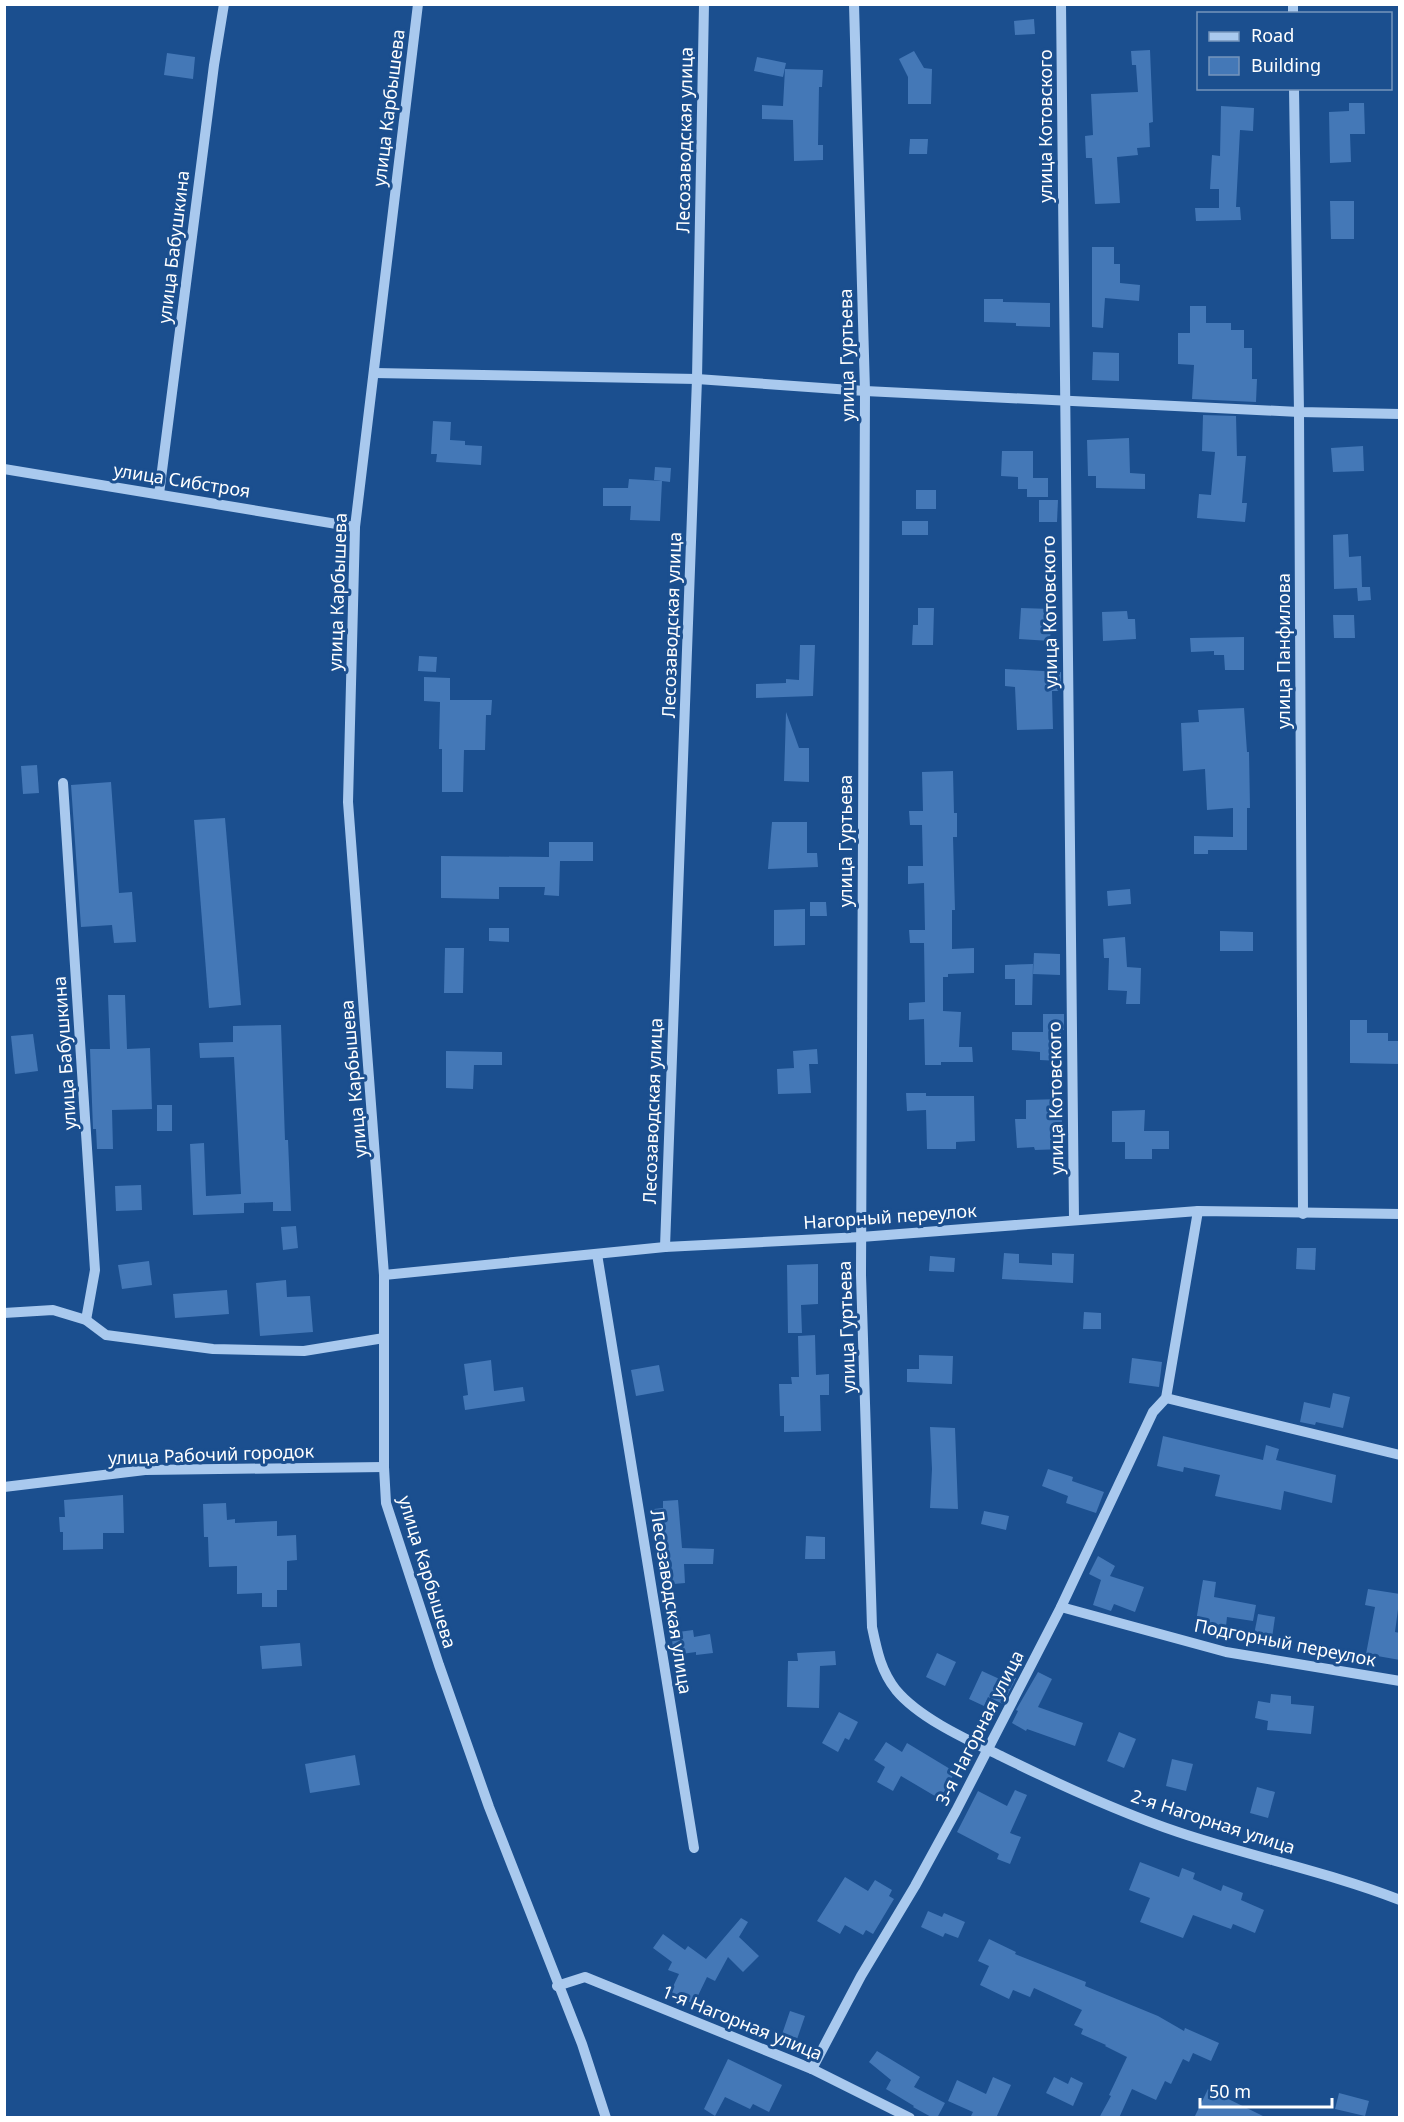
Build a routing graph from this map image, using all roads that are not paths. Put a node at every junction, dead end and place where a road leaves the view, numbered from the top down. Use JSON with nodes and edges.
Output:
{"nodes":[{"id":1,"x":224,"y":4,"type":"edge"},
{"id":2,"x":418,"y":4,"type":"edge"},
{"id":3,"x":704,"y":4,"type":"edge"},
{"id":4,"x":854,"y":4,"type":"edge"},
{"id":5,"x":1061,"y":4,"type":"edge"},
{"id":6,"x":1294,"y":90,"type":"edge"},
{"id":7,"x":374,"y":372,"type":"junction"},
{"id":8,"x":697,"y":379,"type":"junction"},
{"id":9,"x":865,"y":391,"type":"junction"},
{"id":10,"x":1065,"y":400,"type":"junction"},
{"id":11,"x":1299,"y":412,"type":"junction"},
{"id":12,"x":1400,"y":414,"type":"edge"},
{"id":13,"x":4,"y":469,"type":"edge"},
{"id":14,"x":159,"y":494,"type":"junction"},
{"id":15,"x":355,"y":527,"type":"junction"},
{"id":16,"x":63,"y":783,"type":"dead end"},
{"id":17,"x":1198,"y":1211,"type":"junction"},
{"id":18,"x":1303,"y":1214,"type":"junction"},
{"id":19,"x":1400,"y":1214,"type":"edge"},
{"id":20,"x":1074,"y":1219,"type":"junction"},
{"id":21,"x":861,"y":1237,"type":"junction"},
{"id":22,"x":665,"y":1247,"type":"junction"},
{"id":23,"x":597,"y":1254,"type":"junction"},
{"id":24,"x":384,"y":1275,"type":"junction"},
{"id":25,"x":4,"y":1313,"type":"edge"},
{"id":26,"x":86,"y":1320,"type":"junction"},
{"id":27,"x":384,"y":1338,"type":"junction"},
{"id":28,"x":1166,"y":1398,"type":"junction"},
{"id":29,"x":1400,"y":1455,"type":"edge"},
{"id":30,"x":384,"y":1467,"type":"junction"},
{"id":31,"x":4,"y":1487,"type":"edge"},
{"id":32,"x":1061,"y":1607,"type":"junction"},
{"id":33,"x":885,"y":1675,"type":"joint"},
{"id":34,"x":1400,"y":1681,"type":"edge"},
{"id":35,"x":987,"y":1750,"type":"junction"},
{"id":36,"x":694,"y":1848,"type":"dead end"},
{"id":37,"x":1400,"y":1900,"type":"edge"},
{"id":38,"x":557,"y":1986,"type":"junction"},
{"id":39,"x":812,"y":2069,"type":"junction"},
{"id":40,"x":606,"y":2118,"type":"edge"},
{"id":41,"x":910,"y":2118,"type":"edge"}],
"edges":[{"from":1,"to":14,"type":"street","name":"улица Бабушкина"},
{"from":2,"to":7,"type":"street","name":"улица Карбышева"},
{"from":3,"to":8,"type":"street","name":"Лесозаводская улица"},
{"from":4,"to":9,"type":"street","name":"улица Гуртьева"},
{"from":5,"to":10,"type":"street","name":"улица Котовского"},
{"from":6,"to":11,"type":"street","name":"улица Панфилова"},
{"from":7,"to":8,"type":"street"},
{"from":7,"to":15,"type":"street","name":"улица Карбышева"},
{"from":8,"to":9,"type":"street"},
{"from":8,"to":22,"type":"street","name":"Лесозаводская улица"},
{"from":9,"to":10,"type":"street"},
{"from":9,"to":21,"type":"street","name":"улица Гуртьева"},
{"from":10,"to":11,"type":"street"},
{"from":10,"to":20,"type":"street","name":"улица Котовского"},
{"from":11,"to":12,"type":"street"},
{"from":11,"to":18,"type":"street","name":"улица Панфилова"},
{"from":13,"to":14,"type":"street","name":"улица Сибстроя"},
{"from":14,"to":15,"type":"street","name":"улица Сибстроя"},
{"from":15,"to":24,"type":"street","name":"улица Карбышева"},
{"from":16,"to":26,"type":"street","name":"улица Бабушкина"},
{"from":17,"to":18,"type":"street","name":"Нагорный переулок"},
{"from":17,"to":20,"type":"street","name":"Нагорный переулок"},
{"from":17,"to":28,"type":"street","name":"3-я Нагорная улица"},
{"from":18,"to":19,"type":"street","name":"Нагорный переулок"},
{"from":20,"to":21,"type":"street","name":"Нагорный переулок"},
{"from":21,"to":22,"type":"street","name":"Нагорный переулок"},
{"from":21,"to":33,"type":"street","name":"улица Гуртьева"},
{"from":22,"to":23,"type":"street","name":"Нагорный переулок"},
{"from":23,"to":24,"type":"street","name":"Нагорный переулок"},
{"from":23,"to":36,"type":"street","name":"Лесозаводская улица"},
{"from":24,"to":27,"type":"street","name":"улица Карбышева"},
{"from":25,"to":26,"type":"street"},
{"from":26,"to":27,"type":"street"},
{"from":27,"to":30,"type":"street","name":"улица Карбышева"},
{"from":28,"to":29,"type":"street"},
{"from":28,"to":32,"type":"street","name":"3-я Нагорная улица"},
{"from":30,"to":31,"type":"street","name":"улица Рабочий городок"},
{"from":30,"to":38,"type":"street","name":"улица Карбышева"},
{"from":32,"to":34,"type":"street","name":"Подгорный переулок"},
{"from":32,"to":35,"type":"street","name":"3-я Нагорная улица"},
{"from":33,"to":35,"type":"street","name":"2-я Нагорная улица"},
{"from":35,"to":37,"type":"street","name":"2-я Нагорная улица"},
{"from":35,"to":39,"type":"street","name":"3-я Нагорная улица"},
{"from":38,"to":39,"type":"street","name":"1-я Нагорная улица"},
{"from":38,"to":40,"type":"street","name":"улица Карбышева"},
{"from":39,"to":41,"type":"street","name":"1-я Нагорная улица"}]}
